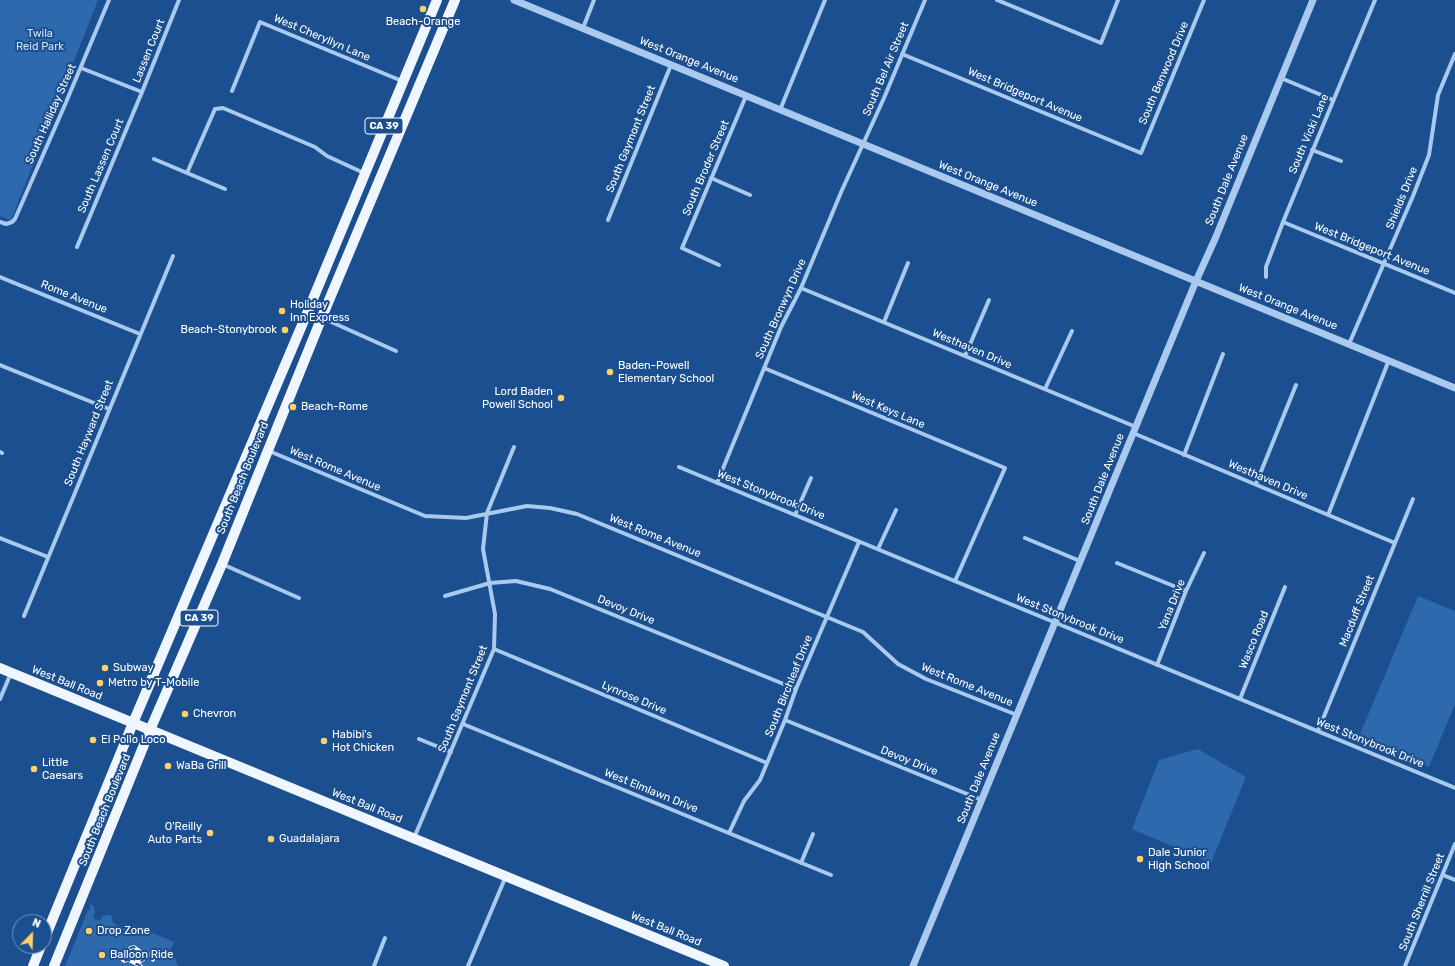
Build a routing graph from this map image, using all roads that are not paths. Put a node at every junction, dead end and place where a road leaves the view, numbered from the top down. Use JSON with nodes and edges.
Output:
{"nodes":[{"id":1,"x":109,"y":0,"type":"edge"},
{"id":2,"x":179,"y":0,"type":"edge"},
{"id":3,"x":437,"y":0,"type":"edge"},
{"id":4,"x":456,"y":0,"type":"edge"},
{"id":5,"x":514,"y":0,"type":"edge"},
{"id":6,"x":594,"y":0,"type":"edge"},
{"id":7,"x":825,"y":0,"type":"edge"},
{"id":8,"x":925,"y":0,"type":"edge"},
{"id":9,"x":997,"y":0,"type":"edge"},
{"id":10,"x":1118,"y":0,"type":"edge"},
{"id":11,"x":1204,"y":0,"type":"edge"},
{"id":12,"x":1313,"y":0,"type":"edge"},
{"id":13,"x":1375,"y":0,"type":"edge"},
{"id":14,"x":583,"y":28,"type":"junction"},
{"id":15,"x":902,"y":54,"type":"junction"},
{"id":16,"x":1455,"y":54,"type":"edge"},
{"id":17,"x":671,"y":65,"type":"junction"},
{"id":18,"x":81,"y":68,"type":"junction"},
{"id":19,"x":1281,"y":78,"type":"junction"},
{"id":20,"x":402,"y":81,"type":"junction"},
{"id":21,"x":232,"y":91,"type":"dead end"},
{"id":22,"x":142,"y":92,"type":"junction"},
{"id":23,"x":746,"y":96,"type":"junction"},
{"id":24,"x":1333,"y":100,"type":"junction"},
{"id":25,"x":780,"y":110,"type":"junction"},
{"id":26,"x":863,"y":144,"type":"junction"},
{"id":27,"x":1312,"y":150,"type":"junction"},
{"id":28,"x":1141,"y":153,"type":"joint"},
{"id":29,"x":154,"y":159,"type":"dead end"},
{"id":30,"x":1341,"y":161,"type":"dead end"},
{"id":31,"x":187,"y":173,"type":"junction"},
{"id":32,"x":364,"y":174,"type":"junction"},
{"id":33,"x":711,"y":178,"type":"junction"},
{"id":34,"x":224,"y":189,"type":"dead end"},
{"id":35,"x":750,"y":195,"type":"dead end"},
{"id":36,"x":608,"y":220,"type":"dead end"},
{"id":37,"x":0,"y":222,"type":"edge"},
{"id":38,"x":1283,"y":222,"type":"junction"},
{"id":39,"x":77,"y":247,"type":"dead end"},
{"id":40,"x":173,"y":256,"type":"dead end"},
{"id":41,"x":908,"y":264,"type":"dead end"},
{"id":42,"x":1384,"y":264,"type":"junction"},
{"id":43,"x":719,"y":265,"type":"dead end"},
{"id":44,"x":0,"y":277,"type":"edge"},
{"id":45,"x":1266,"y":277,"type":"dead end"},
{"id":46,"x":1196,"y":281,"type":"junction"},
{"id":47,"x":801,"y":288,"type":"junction"},
{"id":48,"x":1455,"y":293,"type":"edge"},
{"id":49,"x":990,"y":300,"type":"dead end"},
{"id":50,"x":308,"y":311,"type":"junction"},
{"id":51,"x":322,"y":317,"type":"junction"},
{"id":52,"x":884,"y":322,"type":"junction"},
{"id":53,"x":1072,"y":331,"type":"dead end"},
{"id":54,"x":140,"y":334,"type":"junction"},
{"id":55,"x":1349,"y":344,"type":"junction"},
{"id":56,"x":396,"y":351,"type":"dead end"},
{"id":57,"x":1223,"y":354,"type":"dead end"},
{"id":58,"x":965,"y":356,"type":"junction"},
{"id":59,"x":1389,"y":360,"type":"junction"},
{"id":60,"x":0,"y":365,"type":"edge"},
{"id":61,"x":764,"y":368,"type":"junction"},
{"id":62,"x":1296,"y":385,"type":"dead end"},
{"id":63,"x":1455,"y":388,"type":"edge"},
{"id":64,"x":1045,"y":390,"type":"junction"},
{"id":65,"x":109,"y":409,"type":"junction"},
{"id":66,"x":1134,"y":430,"type":"junction"},
{"id":67,"x":514,"y":447,"type":"dead end"},
{"id":68,"x":267,"y":450,"type":"junction"},
{"id":69,"x":1184,"y":455,"type":"junction"},
{"id":70,"x":679,"y":467,"type":"dead end"},
{"id":71,"x":811,"y":478,"type":"dead end"},
{"id":72,"x":717,"y":483,"type":"junction"},
{"id":73,"x":1256,"y":484,"type":"junction"},
{"id":74,"x":1413,"y":499,"type":"dead end"},
{"id":75,"x":896,"y":510,"type":"dead end"},
{"id":76,"x":487,"y":514,"type":"junction"},
{"id":77,"x":795,"y":515,"type":"junction"},
{"id":78,"x":1328,"y":515,"type":"junction"},
{"id":79,"x":0,"y":538,"type":"edge"},
{"id":80,"x":1025,"y":538,"type":"dead end"},
{"id":81,"x":859,"y":542,"type":"junction"},
{"id":82,"x":1395,"y":543,"type":"junction"},
{"id":83,"x":878,"y":549,"type":"junction"},
{"id":84,"x":1204,"y":553,"type":"dead end"},
{"id":85,"x":48,"y":557,"type":"junction"},
{"id":86,"x":1080,"y":561,"type":"junction"},
{"id":87,"x":1117,"y":563,"type":"dead end"},
{"id":88,"x":222,"y":564,"type":"junction"},
{"id":89,"x":955,"y":581,"type":"junction"},
{"id":90,"x":490,"y":583,"type":"junction"},
{"id":91,"x":1285,"y":587,"type":"dead end"},
{"id":92,"x":1186,"y":591,"type":"junction"},
{"id":93,"x":445,"y":596,"type":"dead end"},
{"id":94,"x":299,"y":598,"type":"dead end"},
{"id":95,"x":24,"y":616,"type":"dead end"},
{"id":96,"x":828,"y":616,"type":"junction"},
{"id":97,"x":1055,"y":622,"type":"junction"},
{"id":98,"x":494,"y":649,"type":"junction"},
{"id":99,"x":1157,"y":665,"type":"junction"},
{"id":100,"x":0,"y":668,"type":"edge"},
{"id":101,"x":11,"y":673,"type":"junction"},
{"id":102,"x":796,"y":689,"type":"junction"},
{"id":103,"x":0,"y":699,"type":"edge"},
{"id":104,"x":1240,"y":699,"type":"junction"},
{"id":105,"x":1017,"y":715,"type":"junction"},
{"id":106,"x":785,"y":720,"type":"junction"},
{"id":107,"x":133,"y":723,"type":"junction"},
{"id":108,"x":463,"y":724,"type":"junction"},
{"id":109,"x":150,"y":730,"type":"junction"},
{"id":110,"x":1318,"y":731,"type":"junction"},
{"id":111,"x":419,"y":738,"type":"dead end"},
{"id":112,"x":451,"y":752,"type":"junction"},
{"id":113,"x":767,"y":763,"type":"junction"},
{"id":114,"x":1455,"y":788,"type":"edge"},
{"id":115,"x":982,"y":800,"type":"junction"},
{"id":116,"x":729,"y":833,"type":"junction"},
{"id":117,"x":813,"y":834,"type":"dead end"},
{"id":118,"x":414,"y":838,"type":"junction"},
{"id":119,"x":1455,"y":844,"type":"edge"},
{"id":120,"x":801,"y":863,"type":"junction"},
{"id":121,"x":831,"y":875,"type":"dead end"},
{"id":122,"x":1443,"y":875,"type":"junction"},
{"id":123,"x":506,"y":876,"type":"junction"},
{"id":124,"x":1455,"y":880,"type":"edge"},
{"id":125,"x":52,"y":920,"type":"edge"},
{"id":126,"x":385,"y":938,"type":"dead end"},
{"id":127,"x":38,"y":954,"type":"edge"},
{"id":128,"x":33,"y":966,"type":"edge"},
{"id":129,"x":54,"y":966,"type":"edge"},
{"id":130,"x":374,"y":966,"type":"edge"},
{"id":131,"x":468,"y":966,"type":"edge"},
{"id":132,"x":724,"y":966,"type":"edge"},
{"id":133,"x":913,"y":966,"type":"edge"},
{"id":134,"x":1405,"y":966,"type":"edge"}],
"edges":[{"from":1,"to":18,"type":"street","name":"South Halliday Street"},
{"from":2,"to":22,"type":"street","name":"Lassen Court"},
{"from":3,"to":20,"type":"main road","name":"South Beach Boulevard","number":"CA 39"},
{"from":4,"to":51,"type":"main road","name":"South Beach Boulevard","number":"CA 39"},
{"from":5,"to":14,"type":"street","name":"West Orange Avenue"},
{"from":6,"to":14,"type":"street"},
{"from":7,"to":25,"type":"street"},
{"from":8,"to":15,"type":"street","name":"South Bel Air Street"},
{"from":9,"to":10,"type":"street"},
{"from":11,"to":28,"type":"street","name":"South Benwood Drive"},
{"from":12,"to":19,"type":"street","name":"South Dale Avenue"},
{"from":13,"to":24,"type":"street","name":"South Vicki Lane"},
{"from":14,"to":17,"type":"street","name":"West Orange Avenue"},
{"from":15,"to":26,"type":"street","name":"South Bel Air Street"},
{"from":15,"to":28,"type":"street","name":"West Bridgeport Avenue"},
{"from":16,"to":42,"type":"street","name":"Shields Drive"},
{"from":17,"to":23,"type":"street","name":"West Orange Avenue"},
{"from":17,"to":36,"type":"street","name":"South Gaymont Street"},
{"from":18,"to":22,"type":"street","name":"Lassen Court"},
{"from":18,"to":37,"type":"street","name":"South Halliday Street"},
{"from":19,"to":24,"type":"street"},
{"from":19,"to":46,"type":"street","name":"South Dale Avenue"},
{"from":20,"to":21,"type":"street","name":"West Cheryllyn Lane"},
{"from":20,"to":32,"type":"main road","name":"South Beach Boulevard","number":"CA 39"},
{"from":22,"to":39,"type":"street","name":"South Lassen Court"},
{"from":23,"to":25,"type":"street","name":"West Orange Avenue"},
{"from":23,"to":33,"type":"street","name":"South Broder Street"},
{"from":24,"to":27,"type":"street","name":"South Vicki Lane"},
{"from":25,"to":26,"type":"street","name":"West Orange Avenue"},
{"from":26,"to":46,"type":"street","name":"West Orange Avenue"},
{"from":26,"to":47,"type":"street","name":"South Bronwyn Drive"},
{"from":27,"to":30,"type":"street"},
{"from":27,"to":38,"type":"street","name":"South Vicki Lane"},
{"from":29,"to":31,"type":"street"},
{"from":31,"to":32,"type":"street"},
{"from":31,"to":34,"type":"street"},
{"from":32,"to":50,"type":"main road","name":"South Beach Boulevard","number":"CA 39"},
{"from":33,"to":35,"type":"street"},
{"from":33,"to":43,"type":"street","name":"South Broder Street"},
{"from":38,"to":42,"type":"street","name":"West Bridgeport Avenue"},
{"from":38,"to":45,"type":"street","name":"South Vicki Lane"},
{"from":40,"to":54,"type":"street","name":"South Hayward Street"},
{"from":41,"to":52,"type":"street"},
{"from":42,"to":48,"type":"street","name":"West Bridgeport Avenue"},
{"from":42,"to":55,"type":"street","name":"Shields Drive"},
{"from":44,"to":54,"type":"street","name":"Rome Avenue"},
{"from":46,"to":55,"type":"street","name":"West Orange Avenue"},
{"from":46,"to":66,"type":"street","name":"South Dale Avenue"},
{"from":47,"to":52,"type":"street","name":"Westhaven Drive"},
{"from":47,"to":61,"type":"street","name":"South Bronwyn Drive"},
{"from":49,"to":58,"type":"street"},
{"from":50,"to":51,"type":"street"},
{"from":50,"to":107,"type":"main road","name":"South Beach Boulevard","number":"CA 39"},
{"from":51,"to":56,"type":"street"},
{"from":51,"to":68,"type":"main road","name":"South Beach Boulevard","number":"CA 39"},
{"from":52,"to":58,"type":"street","name":"Westhaven Drive"},
{"from":53,"to":64,"type":"street"},
{"from":54,"to":65,"type":"street","name":"South Hayward Street"},
{"from":55,"to":59,"type":"street","name":"West Orange Avenue"},
{"from":57,"to":69,"type":"street"},
{"from":58,"to":64,"type":"street","name":"Westhaven Drive"},
{"from":59,"to":63,"type":"street","name":"West Orange Avenue"},
{"from":59,"to":78,"type":"street"},
{"from":60,"to":65,"type":"street"},
{"from":61,"to":72,"type":"street","name":"South Bronwyn Drive"},
{"from":61,"to":89,"type":"street","name":"West Keys Lane"},
{"from":62,"to":73,"type":"street"},
{"from":64,"to":66,"type":"street","name":"Westhaven Drive"},
{"from":65,"to":85,"type":"street","name":"South Hayward Street"},
{"from":66,"to":69,"type":"street","name":"Westhaven Drive"},
{"from":66,"to":86,"type":"street","name":"South Dale Avenue"},
{"from":67,"to":76,"type":"street","name":"South Gaymont Street"},
{"from":68,"to":76,"type":"street","name":"West Rome Avenue"},
{"from":68,"to":88,"type":"main road","name":"South Beach Boulevard","number":"CA 39"},
{"from":69,"to":73,"type":"street","name":"Westhaven Drive"},
{"from":70,"to":72,"type":"street","name":"West Stonybrook Drive"},
{"from":71,"to":77,"type":"street"},
{"from":72,"to":77,"type":"street","name":"West Stonybrook Drive"},
{"from":73,"to":78,"type":"street","name":"Westhaven Drive"},
{"from":74,"to":82,"type":"street","name":"Macduff Street"},
{"from":75,"to":83,"type":"street"},
{"from":76,"to":90,"type":"street","name":"South Gaymont Street"},
{"from":76,"to":96,"type":"street","name":"West Rome Avenue"},
{"from":77,"to":81,"type":"street","name":"West Stonybrook Drive"},
{"from":78,"to":82,"type":"street","name":"Westhaven Drive"},
{"from":79,"to":85,"type":"street"},
{"from":80,"to":86,"type":"street"},
{"from":81,"to":83,"type":"street","name":"West Stonybrook Drive"},
{"from":81,"to":96,"type":"street","name":"South Birchleaf Drive"},
{"from":82,"to":110,"type":"street","name":"Macduff Street"},
{"from":83,"to":89,"type":"street","name":"West Stonybrook Drive"},
{"from":84,"to":92,"type":"street","name":"Yana Drive"},
{"from":85,"to":95,"type":"street","name":"South Hayward Street"},
{"from":86,"to":97,"type":"street","name":"South Dale Avenue"},
{"from":87,"to":92,"type":"street"},
{"from":88,"to":94,"type":"street"},
{"from":88,"to":109,"type":"main road","name":"South Beach Boulevard","number":"CA 39"},
{"from":89,"to":97,"type":"street","name":"West Stonybrook Drive"},
{"from":90,"to":93,"type":"street","name":"Devoy Drive"},
{"from":90,"to":98,"type":"street","name":"South Gaymont Street"},
{"from":90,"to":102,"type":"street","name":"Devoy Drive"},
{"from":91,"to":104,"type":"street","name":"Wasco Road"},
{"from":92,"to":99,"type":"street","name":"Yana Drive"},
{"from":96,"to":102,"type":"street","name":"South Birchleaf Drive"},
{"from":96,"to":105,"type":"street","name":"West Rome Avenue"},
{"from":97,"to":99,"type":"street","name":"West Stonybrook Drive"},
{"from":97,"to":105,"type":"street","name":"South Dale Avenue"},
{"from":98,"to":108,"type":"street","name":"South Gaymont Street"},
{"from":98,"to":113,"type":"street","name":"Lynrose Drive"},
{"from":99,"to":104,"type":"street","name":"West Stonybrook Drive"},
{"from":100,"to":101,"type":"main road","name":"West Ball Road"},
{"from":101,"to":103,"type":"street"},
{"from":101,"to":107,"type":"main road","name":"West Ball Road"},
{"from":102,"to":106,"type":"street","name":"South Birchleaf Drive"},
{"from":104,"to":110,"type":"street","name":"West Stonybrook Drive"},
{"from":105,"to":115,"type":"street","name":"South Dale Avenue"},
{"from":106,"to":113,"type":"street","name":"South Birchleaf Drive"},
{"from":106,"to":115,"type":"street","name":"Devoy Drive"},
{"from":107,"to":109,"type":"main road","name":"West Ball Road"},
{"from":107,"to":125,"type":"main road","name":"South Beach Boulevard","number":"CA 39"},
{"from":108,"to":112,"type":"street","name":"South Gaymont Street"},
{"from":108,"to":116,"type":"street","name":"West Elmlawn Drive"},
{"from":109,"to":118,"type":"main road","name":"West Ball Road"},
{"from":109,"to":129,"type":"main road","name":"South Beach Boulevard","number":"CA 39"},
{"from":110,"to":114,"type":"street","name":"West Stonybrook Drive"},
{"from":111,"to":112,"type":"street"},
{"from":112,"to":118,"type":"street","name":"South Gaymont Street"},
{"from":113,"to":116,"type":"street","name":"South Birchleaf Drive"},
{"from":115,"to":133,"type":"street","name":"South Dale Avenue"},
{"from":116,"to":120,"type":"street","name":"West Elmlawn Drive"},
{"from":117,"to":120,"type":"street"},
{"from":118,"to":123,"type":"main road","name":"West Ball Road"},
{"from":119,"to":122,"type":"street","name":"South Sherrill Street"},
{"from":120,"to":121,"type":"street","name":"West Elmlawn Drive"},
{"from":122,"to":124,"type":"street"},
{"from":122,"to":134,"type":"street","name":"South Sherrill Street"},
{"from":123,"to":131,"type":"street"},
{"from":123,"to":132,"type":"main road","name":"West Ball Road"},
{"from":126,"to":130,"type":"street"},
{"from":127,"to":128,"type":"main road"}]}
